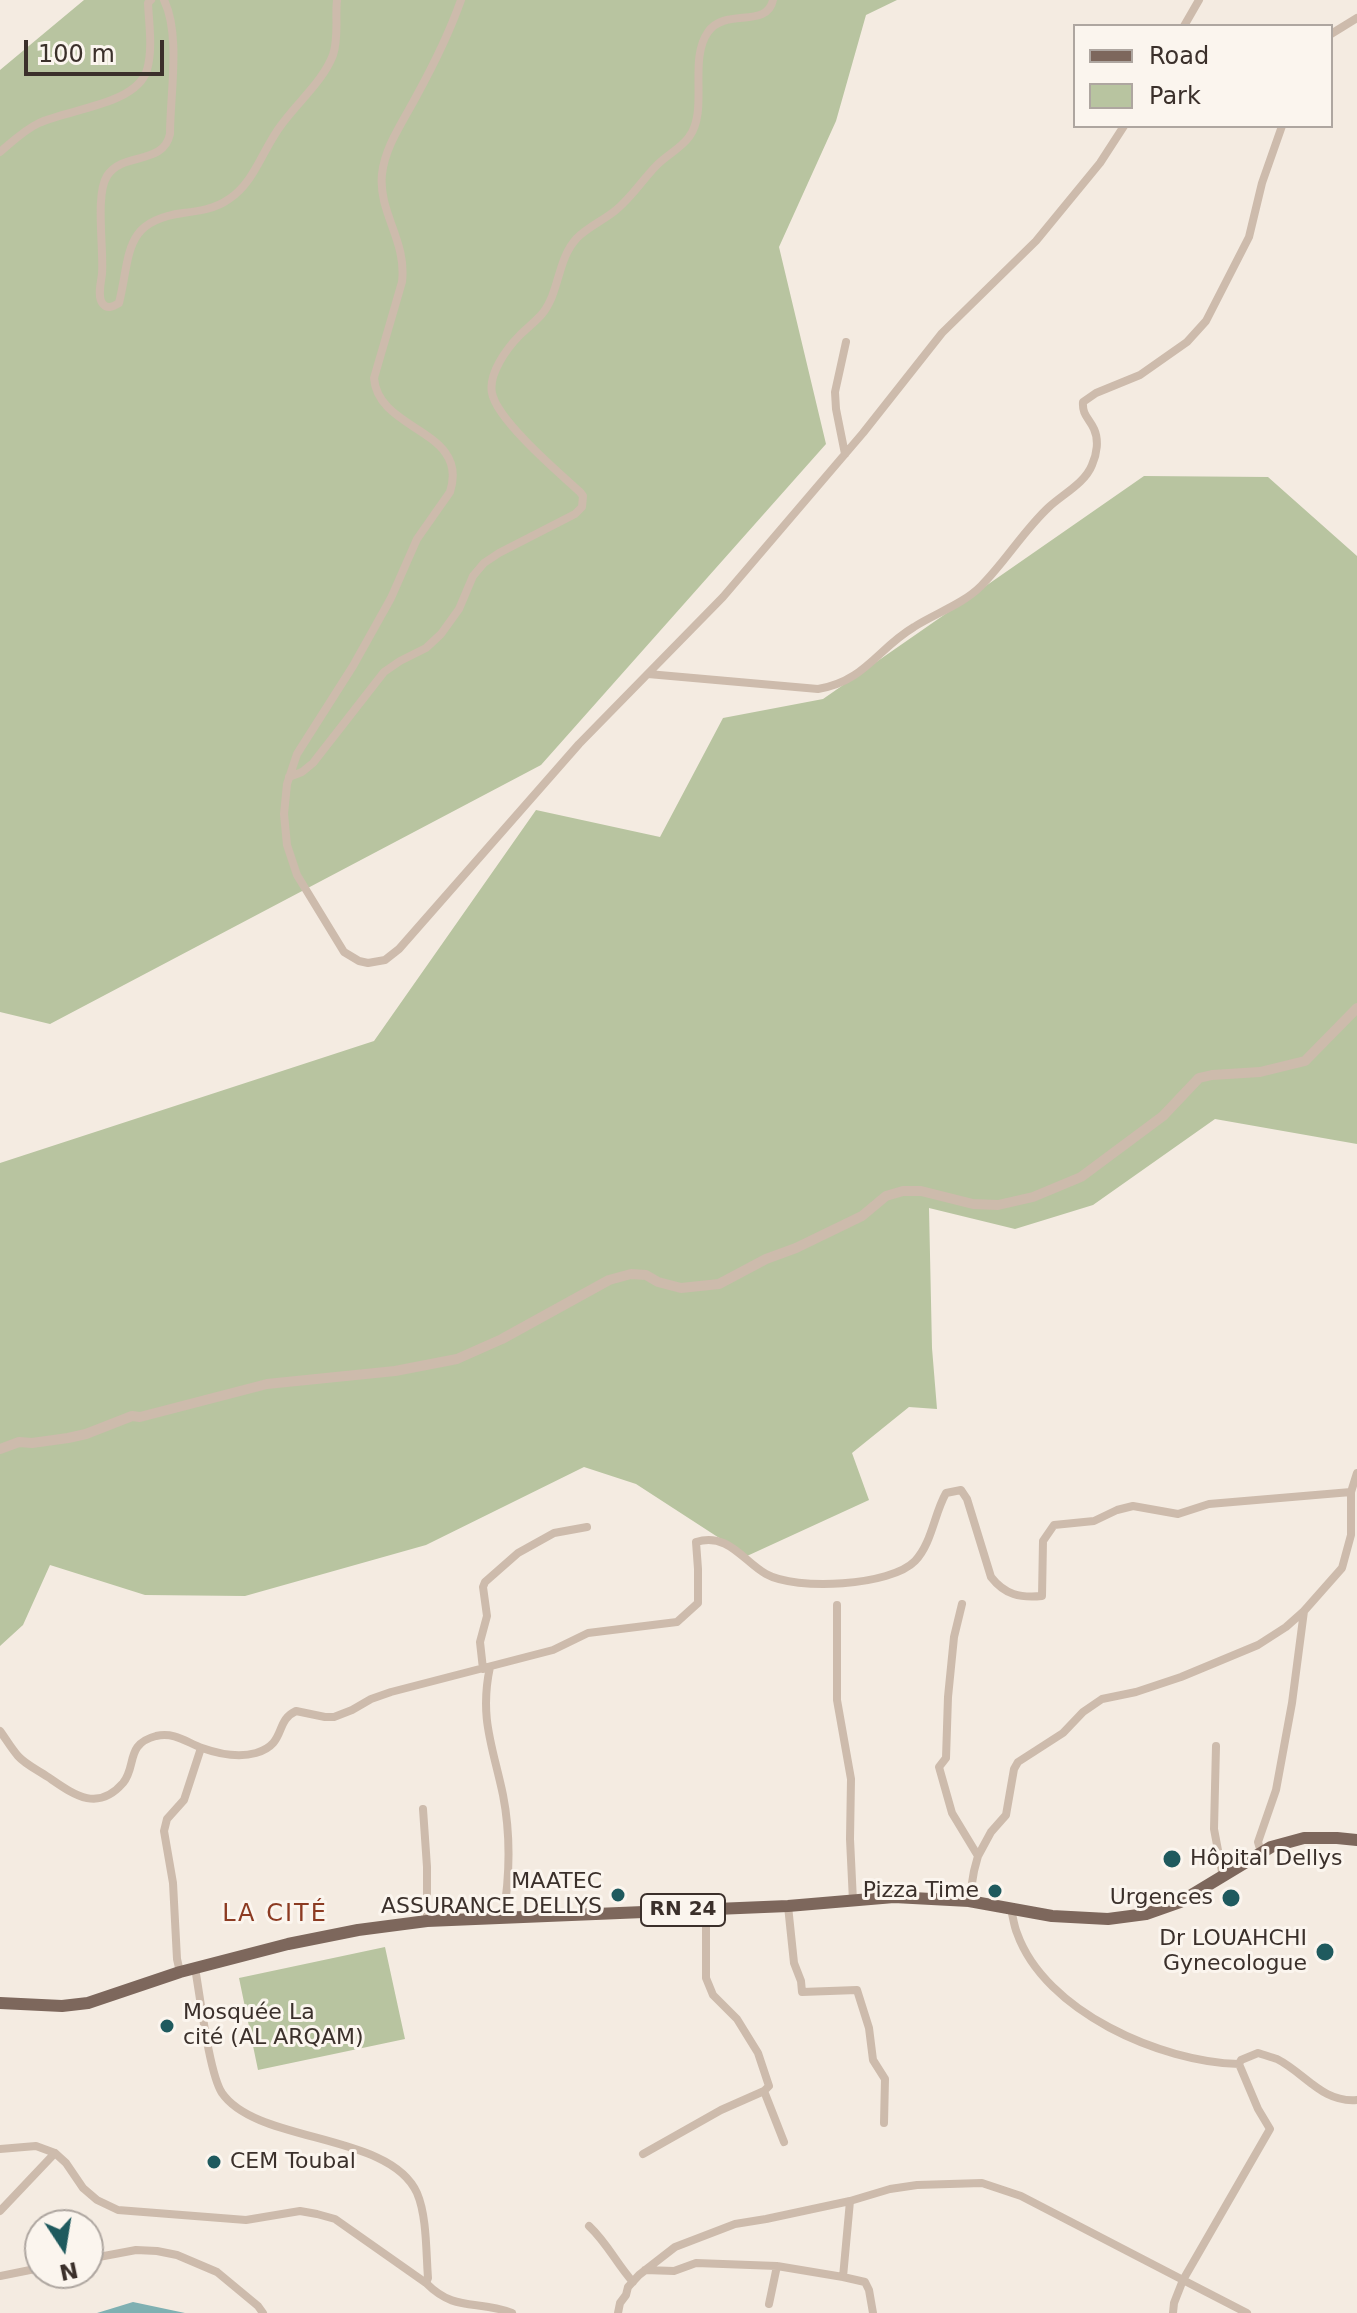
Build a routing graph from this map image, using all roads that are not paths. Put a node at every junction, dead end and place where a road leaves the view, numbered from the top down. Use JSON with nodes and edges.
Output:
{"nodes":[{"id":1,"x":151,"y":0,"type":"edge"},
{"id":2,"x":164,"y":0,"type":"edge"},
{"id":3,"x":337,"y":0,"type":"edge"},
{"id":4,"x":461,"y":0,"type":"edge"},
{"id":5,"x":773,"y":0,"type":"edge"},
{"id":6,"x":1199,"y":0,"type":"edge"},
{"id":7,"x":1357,"y":18,"type":"edge"},
{"id":8,"x":1185,"y":24,"type":"edge"},
{"id":9,"x":1333,"y":33,"type":"edge"},
{"id":10,"x":1123,"y":128,"type":"edge"},
{"id":11,"x":1281,"y":128,"type":"edge"},
{"id":12,"x":0,"y":152,"type":"edge"},
{"id":13,"x":846,"y":342,"type":"dead end"},
{"id":14,"x":845,"y":454,"type":"junction"},
{"id":15,"x":648,"y":674,"type":"junction"},
{"id":16,"x":289,"y":777,"type":"junction"},
{"id":17,"x":1357,"y":1008,"type":"edge"},
{"id":18,"x":0,"y":1449,"type":"edge"},
{"id":19,"x":1357,"y":1473,"type":"edge"},
{"id":20,"x":1351,"y":1492,"type":"junction"},
{"id":21,"x":587,"y":1527,"type":"dead end"},
{"id":22,"x":962,"y":1604,"type":"dead end"},
{"id":23,"x":837,"y":1605,"type":"dead end"},
{"id":24,"x":1304,"y":1611,"type":"junction"},
{"id":25,"x":486,"y":1668,"type":"junction"},
{"id":26,"x":0,"y":1731,"type":"edge"},
{"id":27,"x":1216,"y":1746,"type":"dead end"},
{"id":28,"x":201,"y":1748,"type":"junction"},
{"id":29,"x":423,"y":1809,"type":"dead end"},
{"id":30,"x":1357,"y":1840,"type":"edge"},
{"id":31,"x":1261,"y":1852,"type":"junction"},
{"id":32,"x":978,"y":1856,"type":"junction"},
{"id":33,"x":1223,"y":1877,"type":"junction"},
{"id":34,"x":853,"y":1901,"type":"junction"},
{"id":35,"x":969,"y":1901,"type":"junction"},
{"id":36,"x":788,"y":1906,"type":"junction"},
{"id":37,"x":706,"y":1908,"type":"junction"},
{"id":38,"x":1011,"y":1909,"type":"junction"},
{"id":39,"x":503,"y":1918,"type":"junction"},
{"id":40,"x":427,"y":1921,"type":"junction"},
{"id":41,"x":195,"y":1968,"type":"junction"},
{"id":42,"x":180,"y":1972,"type":"junction"},
{"id":43,"x":0,"y":2003,"type":"edge"},
{"id":44,"x":1239,"y":2064,"type":"junction"},
{"id":45,"x":764,"y":2091,"type":"junction"},
{"id":46,"x":1357,"y":2100,"type":"edge"},
{"id":47,"x":884,"y":2123,"type":"dead end"},
{"id":48,"x":784,"y":2142,"type":"dead end"},
{"id":49,"x":0,"y":2149,"type":"edge"},
{"id":50,"x":55,"y":2153,"type":"junction"},
{"id":51,"x":643,"y":2154,"type":"dead end"},
{"id":52,"x":850,"y":2201,"type":"junction"},
{"id":53,"x":0,"y":2211,"type":"edge"},
{"id":54,"x":589,"y":2226,"type":"dead end"},
{"id":55,"x":104,"y":2256,"type":"edge"},
{"id":56,"x":777,"y":2266,"type":"junction"},
{"id":57,"x":644,"y":2270,"type":"junction"},
{"id":58,"x":24,"y":2271,"type":"edge"},
{"id":59,"x":0,"y":2276,"type":"edge"},
{"id":60,"x":843,"y":2277,"type":"junction"},
{"id":61,"x":1183,"y":2280,"type":"junction"},
{"id":62,"x":633,"y":2282,"type":"junction"},
{"id":63,"x":426,"y":2283,"type":"junction"},
{"id":64,"x":769,"y":2304,"type":"dead end"},
{"id":65,"x":263,"y":2313,"type":"edge"},
{"id":66,"x":512,"y":2313,"type":"edge"},
{"id":67,"x":618,"y":2313,"type":"edge"},
{"id":68,"x":873,"y":2313,"type":"edge"},
{"id":69,"x":1173,"y":2313,"type":"edge"},
{"id":70,"x":1247,"y":2313,"type":"edge"}],
"edges":[{"from":1,"to":12,"type":"street"},
{"from":2,"to":3,"type":"street"},
{"from":4,"to":16,"type":"street"},
{"from":5,"to":16,"type":"street"},
{"from":6,"to":8,"type":"street"},
{"from":7,"to":9,"type":"street"},
{"from":10,"to":14,"type":"street"},
{"from":11,"to":15,"type":"street"},
{"from":13,"to":14,"type":"street"},
{"from":14,"to":15,"type":"street"},
{"from":15,"to":16,"type":"street"},
{"from":17,"to":18,"type":"street"},
{"from":19,"to":20,"type":"street"},
{"from":20,"to":24,"type":"street"},
{"from":20,"to":25,"type":"street"},
{"from":21,"to":25,"type":"street"},
{"from":22,"to":32,"type":"street"},
{"from":23,"to":34,"type":"street"},
{"from":24,"to":31,"type":"street"},
{"from":24,"to":32,"type":"street"},
{"from":25,"to":28,"type":"street"},
{"from":25,"to":39,"type":"street"},
{"from":26,"to":28,"type":"street"},
{"from":27,"to":33,"type":"street"},
{"from":28,"to":42,"type":"street"},
{"from":29,"to":40,"type":"street"},
{"from":30,"to":31,"type":"main road","number":"RN 24"},
{"from":31,"to":33,"type":"main road","number":"RN 24"},
{"from":32,"to":35,"type":"street"},
{"from":33,"to":38,"type":"main road","number":"RN 24"},
{"from":34,"to":35,"type":"main road","number":"RN 24"},
{"from":34,"to":36,"type":"main road","number":"RN 24"},
{"from":35,"to":38,"type":"main road","number":"RN 24"},
{"from":36,"to":37,"type":"main road","number":"RN 24"},
{"from":36,"to":47,"type":"street"},
{"from":37,"to":39,"type":"main road","number":"RN 24"},
{"from":37,"to":45,"type":"street"},
{"from":38,"to":44,"type":"street"},
{"from":39,"to":40,"type":"main road","number":"RN 24"},
{"from":40,"to":41,"type":"main road","number":"RN 24"},
{"from":41,"to":42,"type":"main road","number":"RN 24"},
{"from":41,"to":63,"type":"street"},
{"from":42,"to":43,"type":"main road","number":"RN 24"},
{"from":44,"to":46,"type":"street"},
{"from":44,"to":61,"type":"street"},
{"from":45,"to":48,"type":"street"},
{"from":45,"to":51,"type":"street"},
{"from":49,"to":50,"type":"street"},
{"from":50,"to":53,"type":"street"},
{"from":50,"to":63,"type":"street"},
{"from":52,"to":57,"type":"street"},
{"from":52,"to":60,"type":"street"},
{"from":52,"to":61,"type":"street"},
{"from":54,"to":62,"type":"street"},
{"from":55,"to":65,"type":"street"},
{"from":56,"to":57,"type":"street"},
{"from":56,"to":60,"type":"street"},
{"from":56,"to":64,"type":"street"},
{"from":57,"to":62,"type":"street"},
{"from":58,"to":59,"type":"street"},
{"from":60,"to":68,"type":"street"},
{"from":61,"to":69,"type":"street"},
{"from":61,"to":70,"type":"street"},
{"from":62,"to":67,"type":"street"},
{"from":63,"to":66,"type":"street"}]}
